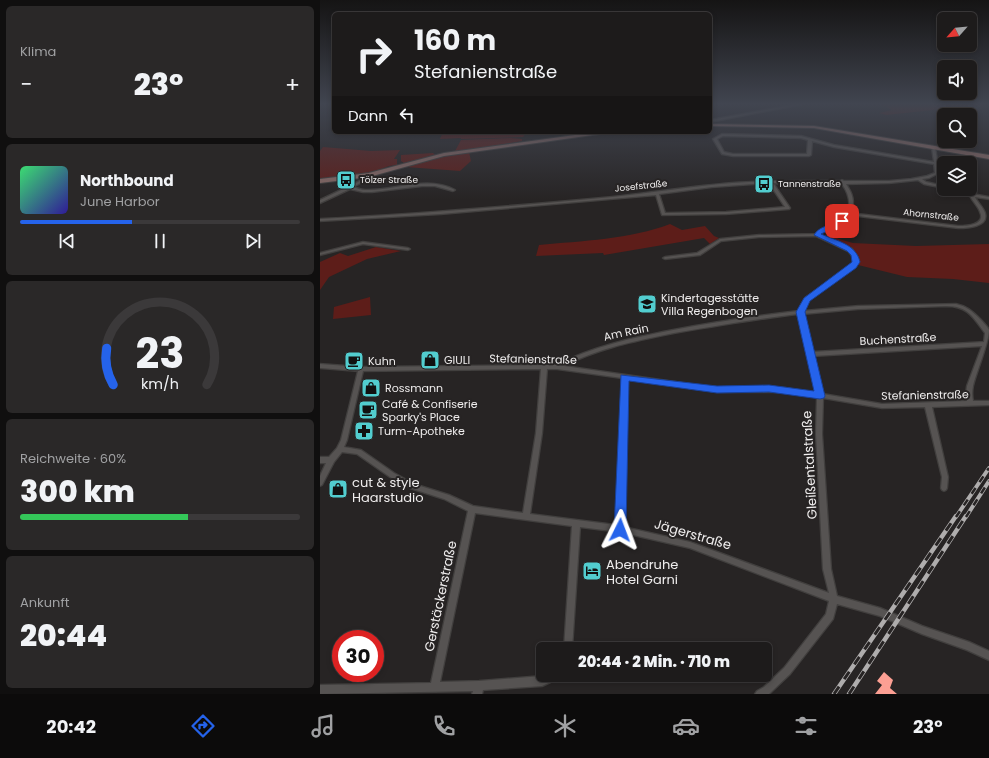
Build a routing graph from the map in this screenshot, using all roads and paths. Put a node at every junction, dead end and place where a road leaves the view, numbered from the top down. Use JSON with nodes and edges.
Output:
{"nodes":[{"id":1,"x":583,"y":135,"type":"edge"},
{"id":2,"x":746,"y":135,"type":"edge"},
{"id":3,"x":768,"y":135,"type":"edge"},
{"id":4,"x":859,"y":135,"type":"edge"},
{"id":5,"x":810,"y":139,"type":"junction"},
{"id":6,"x":934,"y":148,"type":"junction"},
{"id":7,"x":989,"y":157,"type":"edge"},
{"id":8,"x":935,"y":163,"type":"junction"},
{"id":9,"x":366,"y":176,"type":"junction"},
{"id":10,"x":918,"y":179,"type":"junction"},
{"id":11,"x":320,"y":181,"type":"edge"},
{"id":12,"x":842,"y":181,"type":"junction"},
{"id":13,"x":770,"y":182,"type":"junction"},
{"id":14,"x":937,"y":186,"type":"edge"},
{"id":15,"x":350,"y":188,"type":"junction"},
{"id":16,"x":453,"y":190,"type":"dead end"},
{"id":17,"x":657,"y":193,"type":"junction"},
{"id":18,"x":973,"y":196,"type":"edge"},
{"id":19,"x":977,"y":196,"type":"edge"},
{"id":20,"x":989,"y":198,"type":"edge"},
{"id":21,"x":320,"y":202,"type":"edge"},
{"id":22,"x":848,"y":214,"type":"junction"},
{"id":23,"x":320,"y":220,"type":"edge"},
{"id":24,"x":817,"y":235,"type":"junction"},
{"id":25,"x":408,"y":249,"type":"dead end"},
{"id":26,"x":320,"y":254,"type":"edge"},
{"id":27,"x":665,"y":258,"type":"dead end"},
{"id":28,"x":807,"y":299,"type":"junction"},
{"id":29,"x":816,"y":310,"type":"junction"},
{"id":30,"x":800,"y":312,"type":"junction"},
{"id":31,"x":986,"y":344,"type":"junction"},
{"id":32,"x":812,"y":354,"type":"junction"},
{"id":33,"x":575,"y":357,"type":"junction"},
{"id":34,"x":320,"y":366,"type":"edge"},
{"id":35,"x":544,"y":367,"type":"junction"},
{"id":36,"x":557,"y":367,"type":"junction"},
{"id":37,"x":361,"y":369,"type":"junction"},
{"id":38,"x":580,"y":369,"type":"junction"},
{"id":39,"x":625,"y":377,"type":"junction"},
{"id":40,"x":820,"y":396,"type":"junction"},
{"id":41,"x":989,"y":403,"type":"edge"},
{"id":42,"x":971,"y":404,"type":"junction"},
{"id":43,"x":928,"y":405,"type":"junction"},
{"id":44,"x":340,"y":449,"type":"junction"},
{"id":45,"x":320,"y":460,"type":"edge"},
{"id":46,"x":331,"y":460,"type":"junction"},
{"id":47,"x":320,"y":483,"type":"edge"},
{"id":48,"x":944,"y":488,"type":"dead end"},
{"id":49,"x":472,"y":510,"type":"junction"},
{"id":50,"x":526,"y":516,"type":"junction"},
{"id":51,"x":576,"y":524,"type":"junction"},
{"id":52,"x":620,"y":530,"type":"junction"},
{"id":53,"x":834,"y":599,"type":"junction"},
{"id":54,"x":568,"y":642,"type":"edge"},
{"id":55,"x":989,"y":656,"type":"edge"},
{"id":56,"x":536,"y":682,"type":"edge"},
{"id":57,"x":435,"y":687,"type":"junction"},
{"id":58,"x":320,"y":690,"type":"edge"},
{"id":59,"x":478,"y":690,"type":"edge"},
{"id":60,"x":760,"y":694,"type":"edge"}],
"edges":[{"from":1,"to":9,"type":"main road"},
{"from":2,"to":5,"type":"street"},
{"from":3,"to":5,"type":"street"},
{"from":4,"to":6,"type":"main road"},
{"from":5,"to":8,"type":"street"},
{"from":6,"to":7,"type":"main road"},
{"from":6,"to":8,"type":"street"},
{"from":8,"to":10,"type":"street","name":"Josefstraße"},
{"from":9,"to":11,"type":"main road"},
{"from":9,"to":15,"type":"street"},
{"from":10,"to":12,"type":"street","name":"Josefstraße"},
{"from":10,"to":14,"type":"street"},
{"from":12,"to":13,"type":"street","name":"Josefstraße"},
{"from":12,"to":22,"type":"street"},
{"from":13,"to":17,"type":"street","name":"Josefstraße"},
{"from":13,"to":17,"type":"street"},
{"from":15,"to":16,"type":"street"},
{"from":15,"to":21,"type":"street"},
{"from":17,"to":23,"type":"street","name":"Josefstraße"},
{"from":18,"to":22,"type":"street","name":"Ahornstraße"},
{"from":19,"to":20,"type":"street"},
{"from":22,"to":24,"type":"street"},
{"from":24,"to":27,"type":"street"},
{"from":24,"to":28,"type":"street"},
{"from":25,"to":26,"type":"street"},
{"from":28,"to":29,"type":"street"},
{"from":28,"to":30,"type":"street"},
{"from":29,"to":30,"type":"street","name":"Am Rain"},
{"from":29,"to":31,"type":"street","name":"Am Rain"},
{"from":30,"to":32,"type":"street","name":"Gleißentalstraße"},
{"from":30,"to":33,"type":"street","name":"Am Rain"},
{"from":31,"to":32,"type":"street","name":"Buchenstraße"},
{"from":31,"to":42,"type":"street"},
{"from":32,"to":40,"type":"street","name":"Gleißentalstraße"},
{"from":33,"to":36,"type":"street","name":"Am Rain"},
{"from":33,"to":38,"type":"street"},
{"from":34,"to":37,"type":"street","name":"Stefanienstraße"},
{"from":35,"to":36,"type":"street","name":"Stefanienstraße"},
{"from":35,"to":37,"type":"street","name":"Stefanienstraße"},
{"from":35,"to":50,"type":"street"},
{"from":36,"to":38,"type":"street","name":"Stefanienstraße"},
{"from":37,"to":44,"type":"street"},
{"from":38,"to":39,"type":"street","name":"Stefanienstraße"},
{"from":39,"to":40,"type":"street","name":"Stefanienstraße"},
{"from":39,"to":52,"type":"street"},
{"from":40,"to":43,"type":"street","name":"Stefanienstraße"},
{"from":40,"to":53,"type":"street","name":"Gleißentalstraße"},
{"from":41,"to":42,"type":"street","name":"Stefanienstraße"},
{"from":42,"to":43,"type":"street","name":"Stefanienstraße"},
{"from":43,"to":48,"type":"street"},
{"from":44,"to":46,"type":"street"},
{"from":44,"to":49,"type":"street","name":"Jägerstraße"},
{"from":45,"to":46,"type":"street"},
{"from":46,"to":47,"type":"street"},
{"from":49,"to":50,"type":"street","name":"Jägerstraße"},
{"from":49,"to":57,"type":"street","name":"Gerstäckerstraße"},
{"from":50,"to":51,"type":"street","name":"Jägerstraße"},
{"from":51,"to":52,"type":"street","name":"Jägerstraße"},
{"from":51,"to":54,"type":"street"},
{"from":52,"to":53,"type":"street","name":"Jägerstraße"},
{"from":53,"to":55,"type":"street","name":"Jägerstraße"},
{"from":53,"to":60,"type":"street","name":"Gleißentalstraße"},
{"from":56,"to":59,"type":"street"},
{"from":57,"to":58,"type":"street"},
{"from":57,"to":59,"type":"street"}]}
